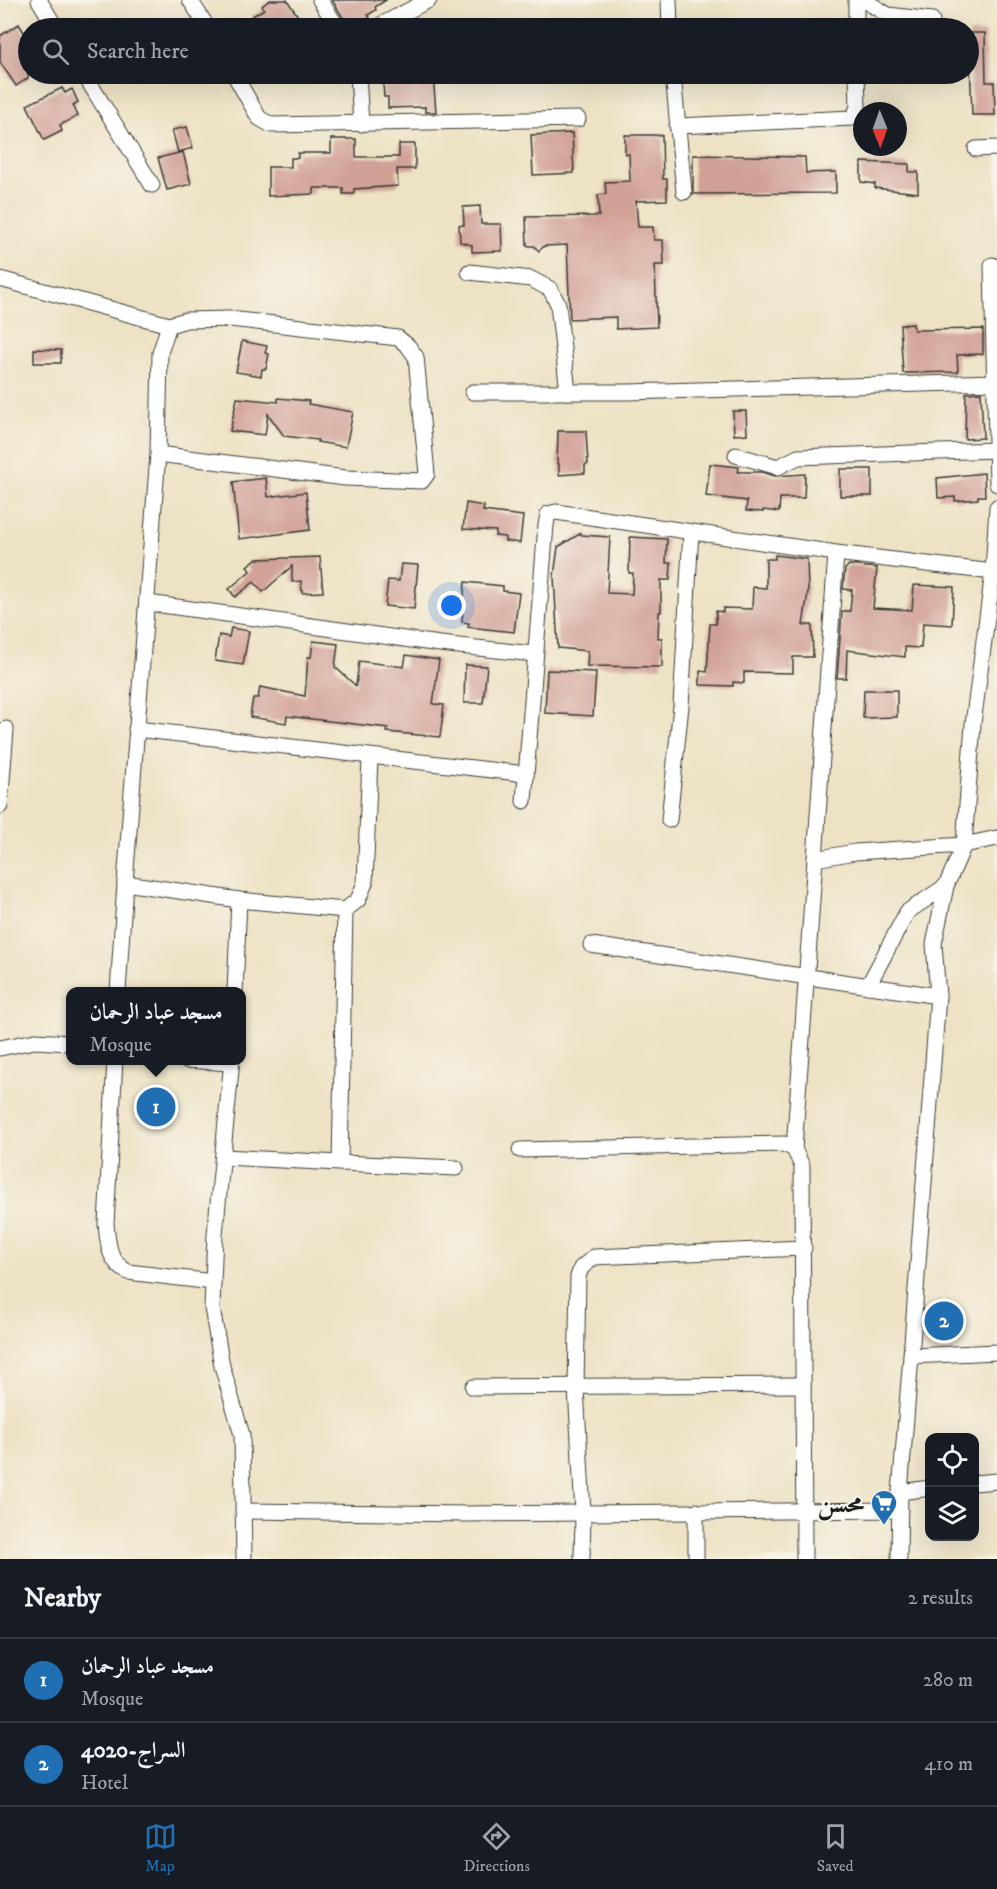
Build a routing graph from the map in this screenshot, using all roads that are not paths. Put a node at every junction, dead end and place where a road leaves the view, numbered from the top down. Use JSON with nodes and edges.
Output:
{"nodes":[{"id":1,"x":39,"y":0,"type":"edge"},
{"id":2,"x":190,"y":0,"type":"edge"},
{"id":3,"x":320,"y":0,"type":"edge"},
{"id":4,"x":429,"y":0,"type":"edge"},
{"id":5,"x":669,"y":0,"type":"edge"},
{"id":6,"x":856,"y":0,"type":"edge"},
{"id":7,"x":864,"y":0,"type":"edge"},
{"id":8,"x":50,"y":18,"type":"edge"},
{"id":9,"x":202,"y":18,"type":"edge"},
{"id":10,"x":332,"y":18,"type":"edge"},
{"id":11,"x":394,"y":18,"type":"edge"},
{"id":12,"x":670,"y":18,"type":"edge"},
{"id":13,"x":856,"y":18,"type":"edge"},
{"id":14,"x":914,"y":18,"type":"edge"},
{"id":15,"x":90,"y":84,"type":"edge"},
{"id":16,"x":240,"y":84,"type":"edge"},
{"id":17,"x":359,"y":84,"type":"edge"},
{"id":18,"x":674,"y":84,"type":"edge"},
{"id":19,"x":857,"y":84,"type":"edge"},
{"id":20,"x":578,"y":119,"type":"dead end"},
{"id":21,"x":361,"y":124,"type":"junction"},
{"id":22,"x":677,"y":126,"type":"junction"},
{"id":23,"x":997,"y":148,"type":"edge"},
{"id":24,"x":976,"y":149,"type":"dead end"},
{"id":25,"x":152,"y":185,"type":"dead end"},
{"id":26,"x":684,"y":192,"type":"dead end"},
{"id":27,"x":992,"y":265,"type":"dead end"},
{"id":28,"x":469,"y":272,"type":"dead end"},
{"id":29,"x":0,"y":279,"type":"edge"},
{"id":30,"x":169,"y":325,"type":"junction"},
{"id":31,"x":996,"y":382,"type":"edge"},
{"id":32,"x":473,"y":392,"type":"dead end"},
{"id":33,"x":568,"y":392,"type":"junction"},
{"id":34,"x":996,"y":429,"type":"edge"},
{"id":35,"x":996,"y":450,"type":"edge"},
{"id":36,"x":158,"y":454,"type":"junction"},
{"id":37,"x":736,"y":455,"type":"dead end"},
{"id":38,"x":997,"y":484,"type":"edge"},
{"id":39,"x":997,"y":507,"type":"edge"},
{"id":40,"x":691,"y":532,"type":"junction"},
{"id":41,"x":836,"y":553,"type":"junction"},
{"id":42,"x":993,"y":572,"type":"junction"},
{"id":43,"x":148,"y":603,"type":"junction"},
{"id":44,"x":534,"y":654,"type":"junction"},
{"id":45,"x":6,"y":729,"type":"dead end"},
{"id":46,"x":136,"y":729,"type":"junction"},
{"id":47,"x":370,"y":758,"type":"junction"},
{"id":48,"x":526,"y":774,"type":"junction"},
{"id":49,"x":524,"y":801,"type":"dead end"},
{"id":50,"x":0,"y":806,"type":"edge"},
{"id":51,"x":669,"y":820,"type":"dead end"},
{"id":52,"x":997,"y":838,"type":"edge"},
{"id":53,"x":964,"y":845,"type":"junction"},
{"id":54,"x":815,"y":859,"type":"junction"},
{"id":55,"x":124,"y":883,"type":"junction"},
{"id":56,"x":946,"y":886,"type":"junction"},
{"id":57,"x":239,"y":900,"type":"junction"},
{"id":58,"x":345,"y":910,"type":"junction"},
{"id":59,"x":591,"y":945,"type":"dead end"},
{"id":60,"x":807,"y":976,"type":"junction"},
{"id":61,"x":868,"y":986,"type":"junction"},
{"id":62,"x":118,"y":987,"type":"edge"},
{"id":63,"x":235,"y":987,"type":"edge"},
{"id":64,"x":938,"y":996,"type":"junction"},
{"id":65,"x":66,"y":1043,"type":"edge"},
{"id":66,"x":0,"y":1048,"type":"edge"},
{"id":67,"x":115,"y":1065,"type":"edge"},
{"id":68,"x":232,"y":1065,"type":"edge"},
{"id":69,"x":794,"y":1149,"type":"junction"},
{"id":70,"x":520,"y":1150,"type":"dead end"},
{"id":71,"x":223,"y":1157,"type":"junction"},
{"id":72,"x":340,"y":1163,"type":"junction"},
{"id":73,"x":456,"y":1168,"type":"dead end"},
{"id":74,"x":804,"y":1248,"type":"junction"},
{"id":75,"x":213,"y":1282,"type":"junction"},
{"id":76,"x":997,"y":1352,"type":"edge"},
{"id":77,"x":911,"y":1356,"type":"junction"},
{"id":78,"x":803,"y":1385,"type":"junction"},
{"id":79,"x":473,"y":1387,"type":"dead end"},
{"id":80,"x":576,"y":1388,"type":"junction"},
{"id":81,"x":997,"y":1481,"type":"edge"},
{"id":82,"x":979,"y":1483,"type":"edge"},
{"id":83,"x":925,"y":1489,"type":"edge"},
{"id":84,"x":900,"y":1492,"type":"junction"},
{"id":85,"x":900,"y":1510,"type":"junction"},
{"id":86,"x":243,"y":1511,"type":"junction"},
{"id":87,"x":696,"y":1511,"type":"junction"},
{"id":88,"x":803,"y":1512,"type":"junction"},
{"id":89,"x":583,"y":1513,"type":"junction"},
{"id":90,"x":244,"y":1559,"type":"edge"},
{"id":91,"x":582,"y":1559,"type":"edge"},
{"id":92,"x":696,"y":1559,"type":"edge"},
{"id":93,"x":804,"y":1559,"type":"edge"},
{"id":94,"x":899,"y":1559,"type":"edge"}],
"edges":[{"from":1,"to":8,"type":"street"},
{"from":2,"to":9,"type":"street"},
{"from":3,"to":10,"type":"street"},
{"from":4,"to":11,"type":"street"},
{"from":5,"to":12,"type":"street"},
{"from":6,"to":13,"type":"street"},
{"from":7,"to":14,"type":"street"},
{"from":15,"to":25,"type":"street"},
{"from":16,"to":21,"type":"street"},
{"from":17,"to":21,"type":"street"},
{"from":18,"to":22,"type":"street"},
{"from":19,"to":22,"type":"street"},
{"from":20,"to":21,"type":"street"},
{"from":22,"to":26,"type":"street"},
{"from":23,"to":24,"type":"street"},
{"from":27,"to":31,"type":"street"},
{"from":28,"to":33,"type":"street"},
{"from":29,"to":30,"type":"street"},
{"from":30,"to":36,"type":"street"},
{"from":30,"to":36,"type":"street"},
{"from":31,"to":33,"type":"street"},
{"from":31,"to":34,"type":"street"},
{"from":32,"to":33,"type":"street"},
{"from":34,"to":35,"type":"street"},
{"from":35,"to":37,"type":"street"},
{"from":35,"to":38,"type":"street"},
{"from":36,"to":43,"type":"street"},
{"from":39,"to":42,"type":"street"},
{"from":40,"to":41,"type":"street"},
{"from":40,"to":44,"type":"street"},
{"from":40,"to":51,"type":"street"},
{"from":41,"to":42,"type":"street"},
{"from":41,"to":54,"type":"street"},
{"from":42,"to":53,"type":"street"},
{"from":43,"to":44,"type":"street"},
{"from":43,"to":46,"type":"street"},
{"from":44,"to":48,"type":"street"},
{"from":45,"to":50,"type":"street"},
{"from":46,"to":47,"type":"street"},
{"from":46,"to":55,"type":"street"},
{"from":47,"to":48,"type":"street"},
{"from":47,"to":58,"type":"street"},
{"from":48,"to":49,"type":"street"},
{"from":52,"to":53,"type":"street"},
{"from":53,"to":54,"type":"street"},
{"from":53,"to":56,"type":"street"},
{"from":54,"to":60,"type":"street"},
{"from":55,"to":57,"type":"street"},
{"from":55,"to":62,"type":"street"},
{"from":56,"to":61,"type":"street"},
{"from":56,"to":64,"type":"street"},
{"from":57,"to":58,"type":"street"},
{"from":57,"to":63,"type":"street"},
{"from":58,"to":72,"type":"street"},
{"from":59,"to":60,"type":"street"},
{"from":60,"to":61,"type":"street"},
{"from":60,"to":69,"type":"street"},
{"from":61,"to":64,"type":"street"},
{"from":64,"to":77,"type":"street"},
{"from":65,"to":66,"type":"street"},
{"from":67,"to":75,"type":"street"},
{"from":68,"to":71,"type":"street"},
{"from":69,"to":70,"type":"street"},
{"from":69,"to":74,"type":"street"},
{"from":71,"to":72,"type":"street"},
{"from":71,"to":75,"type":"street"},
{"from":72,"to":73,"type":"street"},
{"from":74,"to":78,"type":"street"},
{"from":74,"to":80,"type":"street"},
{"from":75,"to":86,"type":"street"},
{"from":76,"to":77,"type":"street"},
{"from":77,"to":84,"type":"street"},
{"from":78,"to":80,"type":"street"},
{"from":78,"to":88,"type":"street"},
{"from":79,"to":80,"type":"street"},
{"from":80,"to":89,"type":"street"},
{"from":81,"to":82,"type":"street"},
{"from":83,"to":84,"type":"street"},
{"from":84,"to":85,"type":"street"},
{"from":85,"to":88,"type":"street"},
{"from":85,"to":94,"type":"street"},
{"from":86,"to":89,"type":"street"},
{"from":86,"to":90,"type":"street"},
{"from":87,"to":88,"type":"street"},
{"from":87,"to":89,"type":"street"},
{"from":87,"to":92,"type":"street"},
{"from":88,"to":93,"type":"street"},
{"from":89,"to":91,"type":"street"}]}
